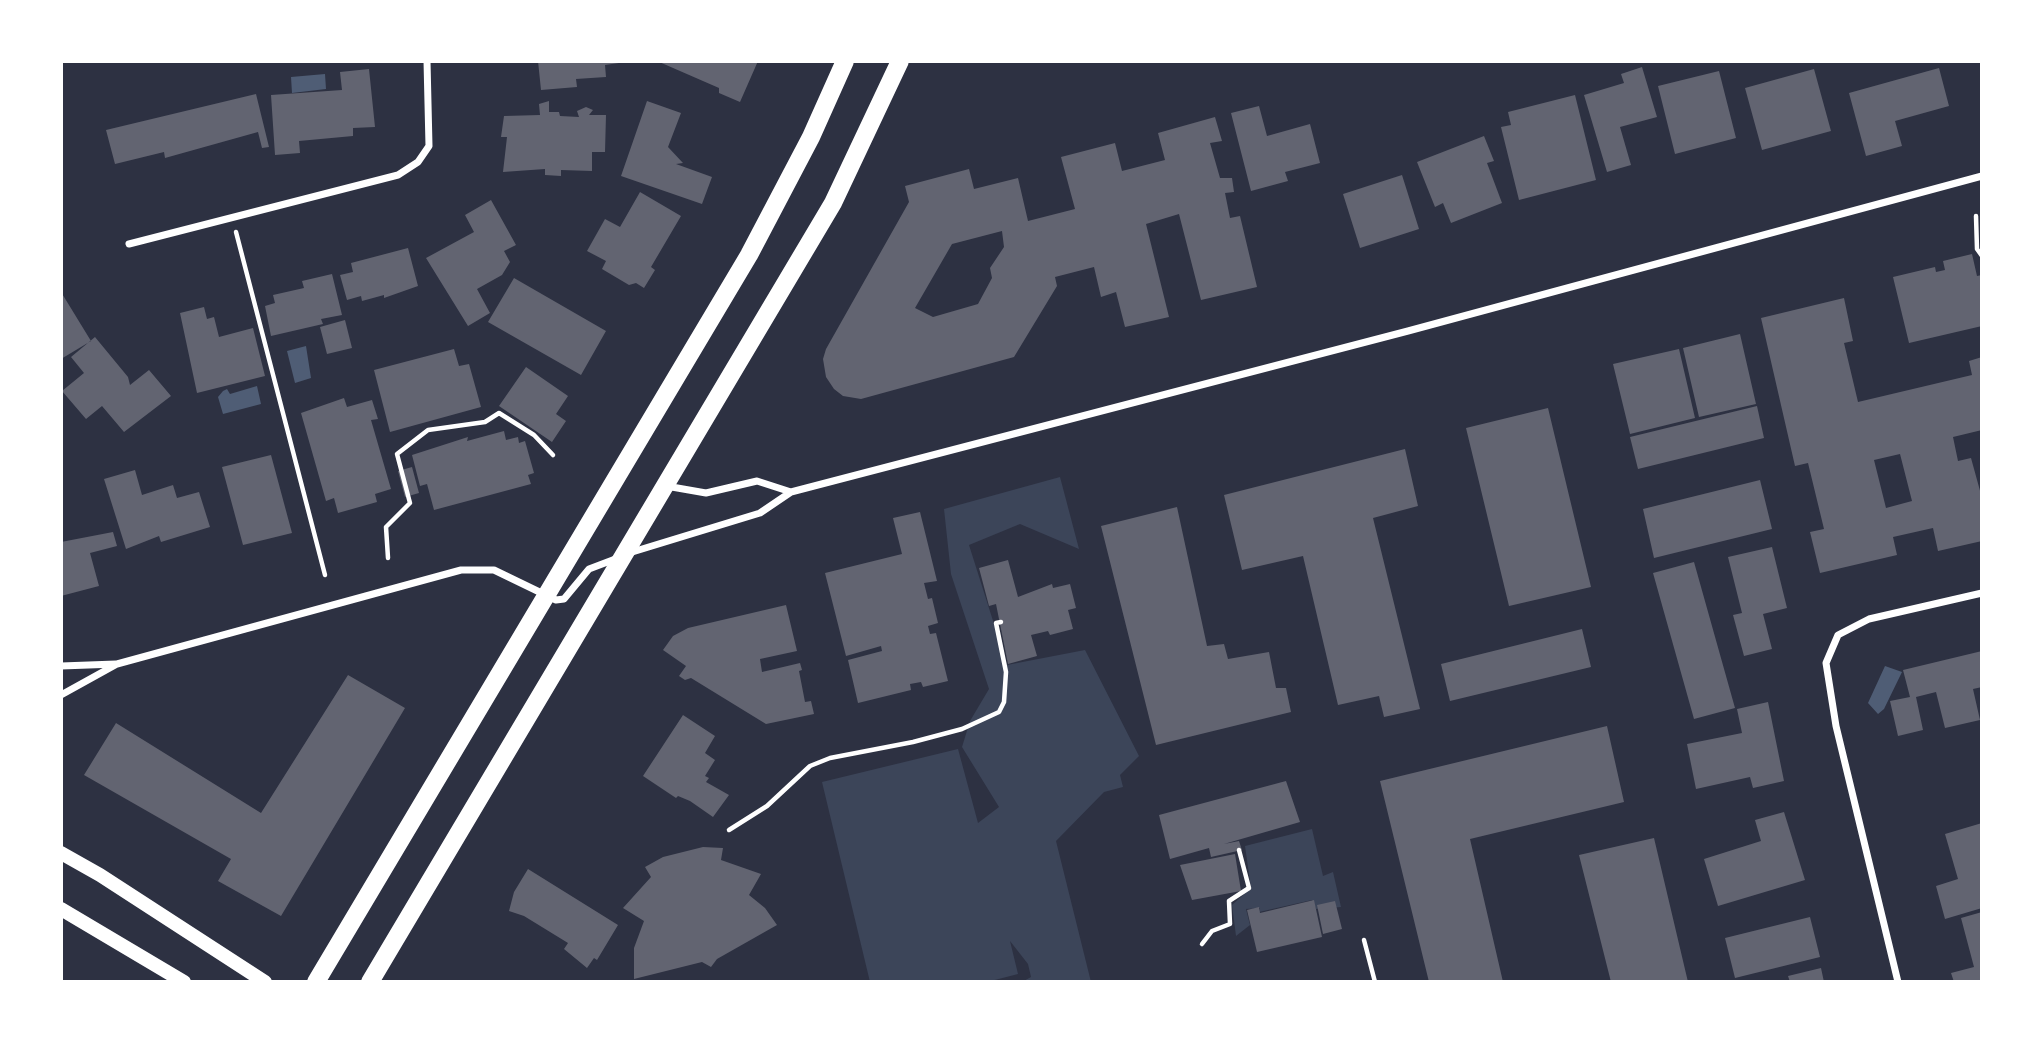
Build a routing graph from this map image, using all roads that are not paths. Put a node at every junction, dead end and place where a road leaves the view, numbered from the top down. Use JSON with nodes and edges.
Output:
{"nodes":[{"id":1,"x":427,"y":61,"type":"edge"},
{"id":2,"x":845,"y":61,"type":"edge"},
{"id":3,"x":900,"y":61,"type":"edge"},
{"id":4,"x":1982,"y":176,"type":"edge"},
{"id":5,"x":129,"y":244,"type":"dead end"},
{"id":6,"x":664,"y":486,"type":"junction"},
{"id":7,"x":791,"y":492,"type":"junction"},
{"id":8,"x":623,"y":555,"type":"junction"},
{"id":9,"x":1982,"y":593,"type":"edge"},
{"id":10,"x":546,"y":596,"type":"junction"},
{"id":11,"x":117,"y":664,"type":"junction"},
{"id":12,"x":61,"y":666,"type":"edge"},
{"id":13,"x":61,"y":695,"type":"edge"},
{"id":14,"x":61,"y":853,"type":"edge"},
{"id":15,"x":61,"y":909,"type":"edge"},
{"id":16,"x":184,"y":982,"type":"edge"},
{"id":17,"x":265,"y":982,"type":"edge"},
{"id":18,"x":316,"y":982,"type":"edge"},
{"id":19,"x":370,"y":982,"type":"edge"},
{"id":20,"x":1898,"y":982,"type":"edge"}],
"edges":[{"from":1,"to":5,"type":"street"},
{"from":2,"to":10,"type":"highway"},
{"from":3,"to":6,"type":"highway"},
{"from":4,"to":7,"type":"street"},
{"from":6,"to":7,"type":"street"},
{"from":6,"to":8,"type":"highway"},
{"from":7,"to":8,"type":"street"},
{"from":8,"to":10,"type":"street"},
{"from":8,"to":19,"type":"highway"},
{"from":9,"to":20,"type":"street"},
{"from":10,"to":11,"type":"street"},
{"from":10,"to":18,"type":"highway"},
{"from":11,"to":12,"type":"street"},
{"from":11,"to":13,"type":"street"},
{"from":14,"to":17,"type":"main road"},
{"from":15,"to":16,"type":"main road"}]}
